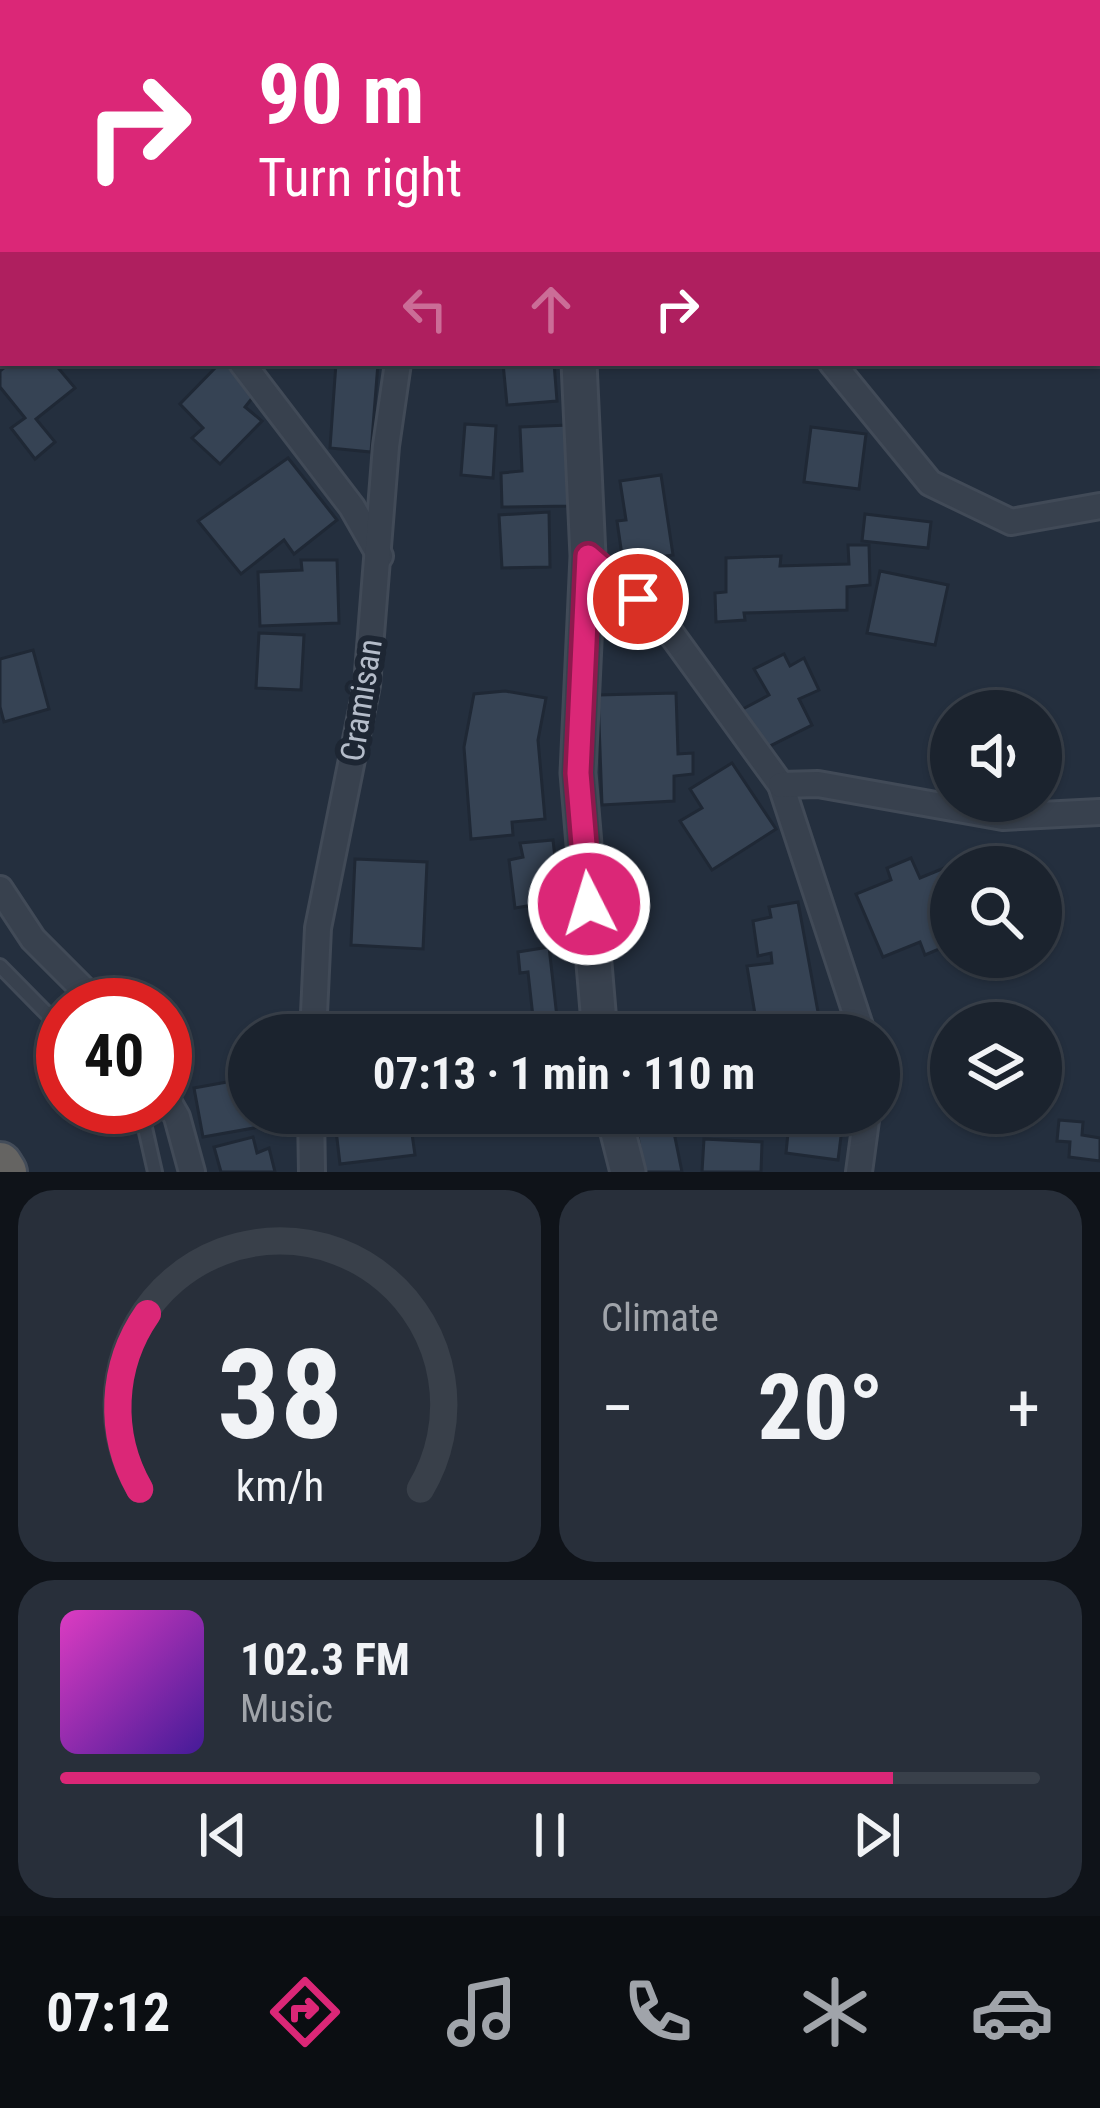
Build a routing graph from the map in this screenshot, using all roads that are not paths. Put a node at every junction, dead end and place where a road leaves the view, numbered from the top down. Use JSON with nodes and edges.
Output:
{"nodes":[{"id":1,"x":244,"y":366,"type":"edge"},
{"id":2,"x":398,"y":366,"type":"edge"},
{"id":3,"x":578,"y":366,"type":"edge"},
{"id":4,"x":834,"y":366,"type":"edge"},
{"id":5,"x":1100,"y":506,"type":"edge"},
{"id":6,"x":380,"y":556,"type":"junction"},
{"id":7,"x":588,"y":556,"type":"junction"},
{"id":8,"x":781,"y":785,"type":"junction"},
{"id":9,"x":1100,"y":812,"type":"edge"},
{"id":10,"x":0,"y":890,"type":"edge"},
{"id":11,"x":0,"y":966,"type":"edge"},
{"id":12,"x":72,"y":978,"type":"edge"},
{"id":13,"x":36,"y":1003,"type":"edge"},
{"id":14,"x":314,"y":1014,"type":"edge"},
{"id":15,"x":598,"y":1014,"type":"edge"},
{"id":16,"x":856,"y":1014,"type":"edge"},
{"id":17,"x":146,"y":1134,"type":"edge"},
{"id":18,"x":181,"y":1134,"type":"edge"},
{"id":19,"x":311,"y":1134,"type":"edge"},
{"id":20,"x":618,"y":1134,"type":"edge"},
{"id":21,"x":864,"y":1134,"type":"edge"},
{"id":22,"x":0,"y":1164,"type":"edge"},
{"id":23,"x":5,"y":1172,"type":"edge"},
{"id":24,"x":155,"y":1172,"type":"edge"},
{"id":25,"x":192,"y":1172,"type":"edge"},
{"id":26,"x":312,"y":1172,"type":"edge"},
{"id":27,"x":628,"y":1172,"type":"edge"},
{"id":28,"x":859,"y":1172,"type":"edge"}],
"edges":[{"from":1,"to":6,"type":"street"},
{"from":2,"to":6,"type":"street","name":"Cramisan"},
{"from":3,"to":7,"type":"street"},
{"from":4,"to":5,"type":"street"},
{"from":6,"to":14,"type":"street","name":"Cramisan"},
{"from":7,"to":8,"type":"street"},
{"from":7,"to":15,"type":"street"},
{"from":8,"to":9,"type":"street"},
{"from":8,"to":16,"type":"street"},
{"from":10,"to":12,"type":"street"},
{"from":11,"to":13,"type":"lane"},
{"from":17,"to":24,"type":"lane"},
{"from":18,"to":25,"type":"street"},
{"from":19,"to":26,"type":"street"},
{"from":20,"to":27,"type":"street"},
{"from":21,"to":28,"type":"street"},
{"from":22,"to":23,"type":"highway"}]}
